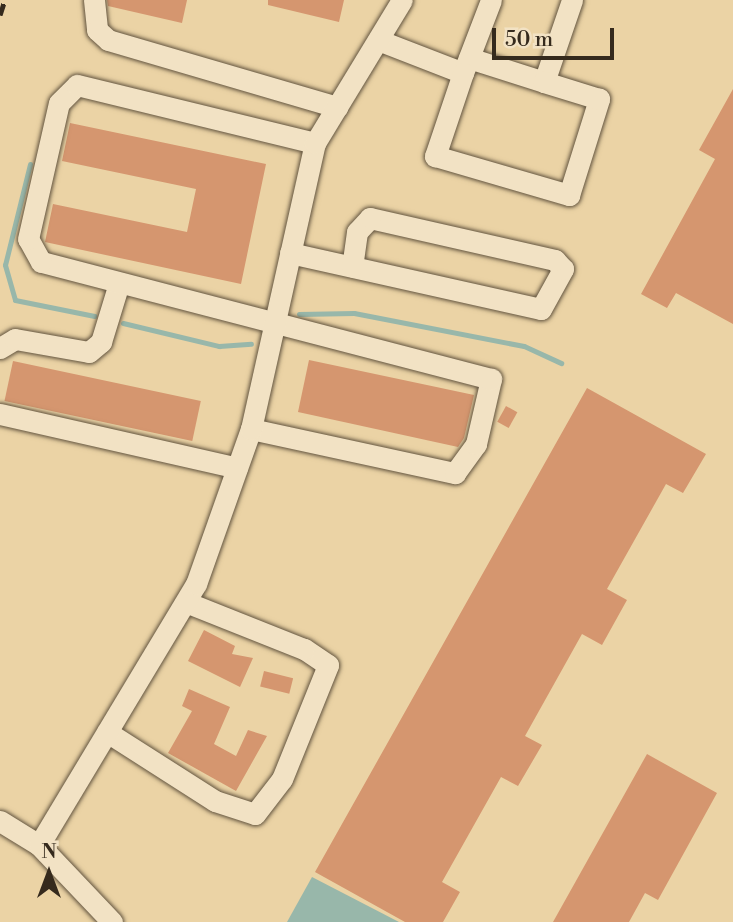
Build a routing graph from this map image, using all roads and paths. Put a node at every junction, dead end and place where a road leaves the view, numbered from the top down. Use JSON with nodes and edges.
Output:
{"nodes":[{"id":1,"x":94,"y":0,"type":"edge"},
{"id":2,"x":402,"y":0,"type":"edge"},
{"id":3,"x":491,"y":0,"type":"edge"},
{"id":4,"x":572,"y":0,"type":"edge"},
{"id":5,"x":378,"y":40,"type":"junction"},
{"id":6,"x":466,"y":65,"type":"junction"},
{"id":7,"x":544,"y":82,"type":"junction"},
{"id":8,"x":337,"y":107,"type":"junction"},
{"id":9,"x":314,"y":143,"type":"junction"},
{"id":10,"x":290,"y":253,"type":"junction"},
{"id":11,"x":352,"y":267,"type":"junction"},
{"id":12,"x":119,"y":283,"type":"junction"},
{"id":13,"x":276,"y":324,"type":"junction"},
{"id":14,"x":0,"y":348,"type":"edge"},
{"id":15,"x":0,"y":414,"type":"edge"},
{"id":16,"x":251,"y":429,"type":"junction"},
{"id":17,"x":237,"y":468,"type":"junction"},
{"id":18,"x":186,"y":602,"type":"junction"},
{"id":19,"x":107,"y":732,"type":"junction"},
{"id":20,"x":0,"y":821,"type":"edge"},
{"id":21,"x":39,"y":845,"type":"junction"},
{"id":22,"x":111,"y":922,"type":"edge"}],
"edges":[{"from":1,"to":8,"type":"street"},
{"from":2,"to":5,"type":"street"},
{"from":3,"to":6,"type":"street"},
{"from":4,"to":7,"type":"street"},
{"from":5,"to":6,"type":"street"},
{"from":5,"to":8,"type":"street"},
{"from":6,"to":7,"type":"street"},
{"from":6,"to":7,"type":"street"},
{"from":8,"to":9,"type":"street"},
{"from":9,"to":10,"type":"street"},
{"from":9,"to":12,"type":"street"},
{"from":10,"to":11,"type":"street"},
{"from":10,"to":13,"type":"street"},
{"from":11,"to":11,"type":"street"},
{"from":12,"to":13,"type":"street"},
{"from":12,"to":14,"type":"street"},
{"from":13,"to":16,"type":"street"},
{"from":13,"to":16,"type":"street"},
{"from":15,"to":17,"type":"street"},
{"from":16,"to":17,"type":"street"},
{"from":17,"to":18,"type":"street"},
{"from":18,"to":19,"type":"street"},
{"from":18,"to":19,"type":"street"},
{"from":19,"to":21,"type":"street"},
{"from":20,"to":21,"type":"street"},
{"from":21,"to":22,"type":"street"}]}
